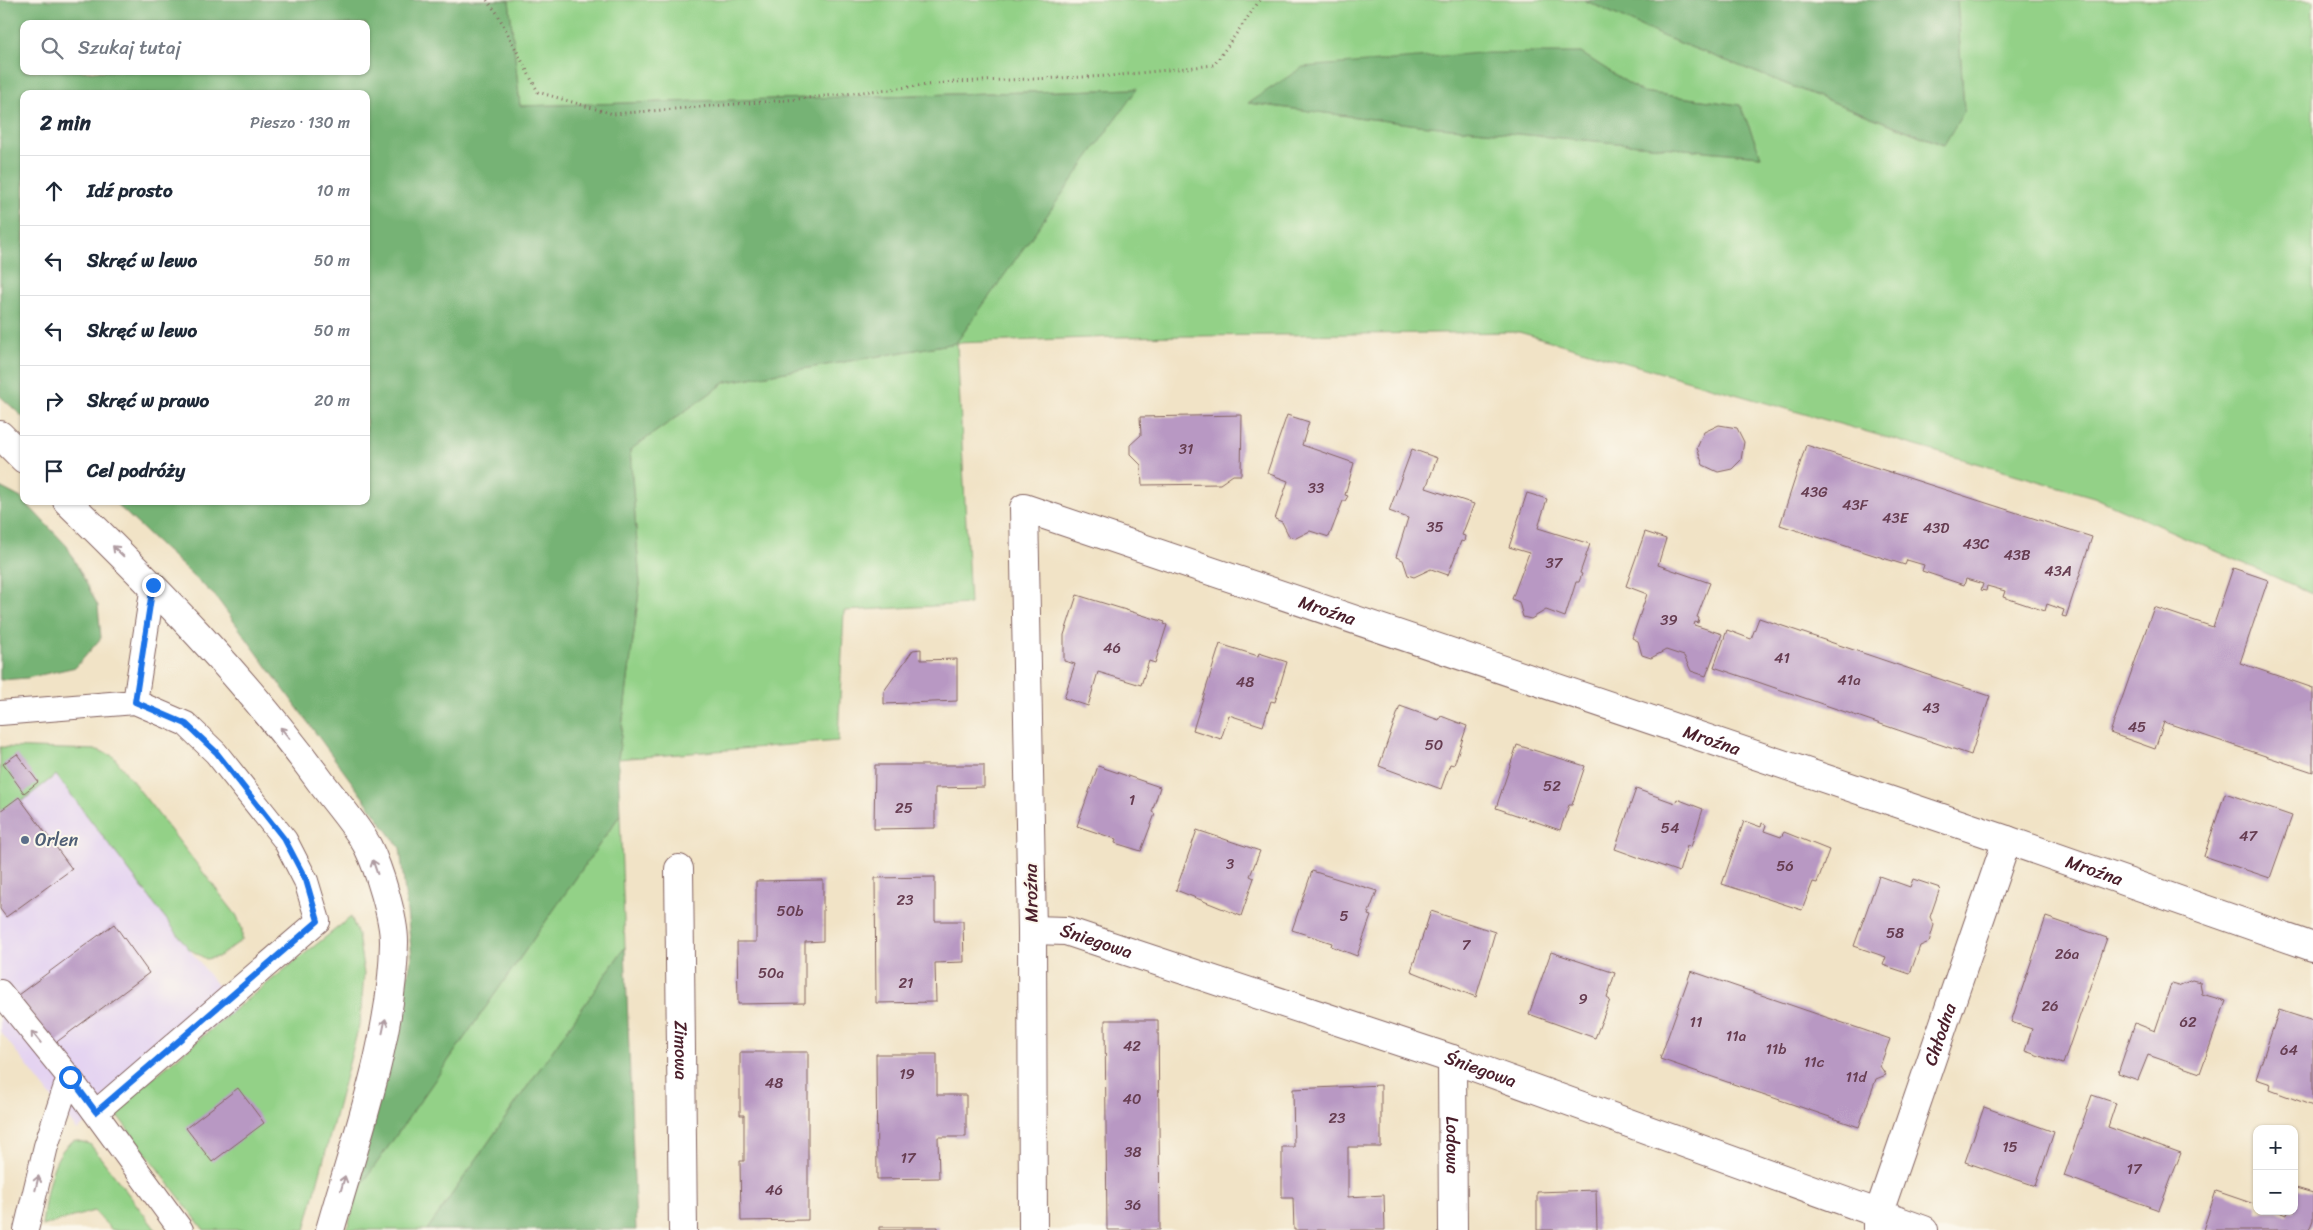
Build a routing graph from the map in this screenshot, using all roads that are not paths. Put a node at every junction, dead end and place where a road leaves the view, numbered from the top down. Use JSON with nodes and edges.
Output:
{"nodes":[{"id":1,"x":0,"y":436,"type":"edge"},
{"id":2,"x":20,"y":455,"type":"edge"},
{"id":3,"x":72,"y":505,"type":"edge"},
{"id":4,"x":153,"y":585,"type":"junction"},
{"id":5,"x":135,"y":702,"type":"junction"},
{"id":6,"x":0,"y":713,"type":"edge"},
{"id":7,"x":2007,"y":840,"type":"junction"},
{"id":8,"x":679,"y":869,"type":"dead end"},
{"id":9,"x":1032,"y":930,"type":"junction"},
{"id":10,"x":2313,"y":948,"type":"edge"},
{"id":11,"x":0,"y":992,"type":"edge"},
{"id":12,"x":1452,"y":1059,"type":"junction"},
{"id":13,"x":70,"y":1077,"type":"junction"},
{"id":14,"x":96,"y":1112,"type":"junction"},
{"id":15,"x":1878,"y":1222,"type":"edge"},
{"id":16,"x":26,"y":1230,"type":"edge"},
{"id":17,"x":180,"y":1230,"type":"edge"},
{"id":18,"x":330,"y":1230,"type":"edge"},
{"id":19,"x":683,"y":1230,"type":"edge"},
{"id":20,"x":1033,"y":1230,"type":"edge"},
{"id":21,"x":1454,"y":1230,"type":"edge"},
{"id":22,"x":1924,"y":1230,"type":"edge"}],
"edges":[{"from":1,"to":2,"type":"street"},
{"from":4,"to":3,"type":"street","one_way":true},
{"from":4,"to":5,"type":"lane"},
{"from":18,"to":4,"type":"street","one_way":true},
{"from":5,"to":6,"type":"lane"},
{"from":5,"to":14,"type":"lane"},
{"from":7,"to":9,"type":"street","name":"Mroźna"},
{"from":7,"to":10,"type":"street","name":"Mroźna"},
{"from":7,"to":15,"type":"street","name":"Chłodna"},
{"from":8,"to":19,"type":"street","name":"Zimowa"},
{"from":9,"to":12,"type":"street","name":"Śniegowa"},
{"from":9,"to":20,"type":"street","name":"Mroźna"},
{"from":13,"to":11,"type":"lane","one_way":true},
{"from":12,"to":15,"type":"street","name":"Śniegowa"},
{"from":12,"to":21,"type":"street","name":"Lodowa"},
{"from":13,"to":14,"type":"lane"},
{"from":16,"to":13,"type":"lane","one_way":true},
{"from":14,"to":17,"type":"lane"},
{"from":15,"to":22,"type":"street","name":"Śniegowa"}]}
